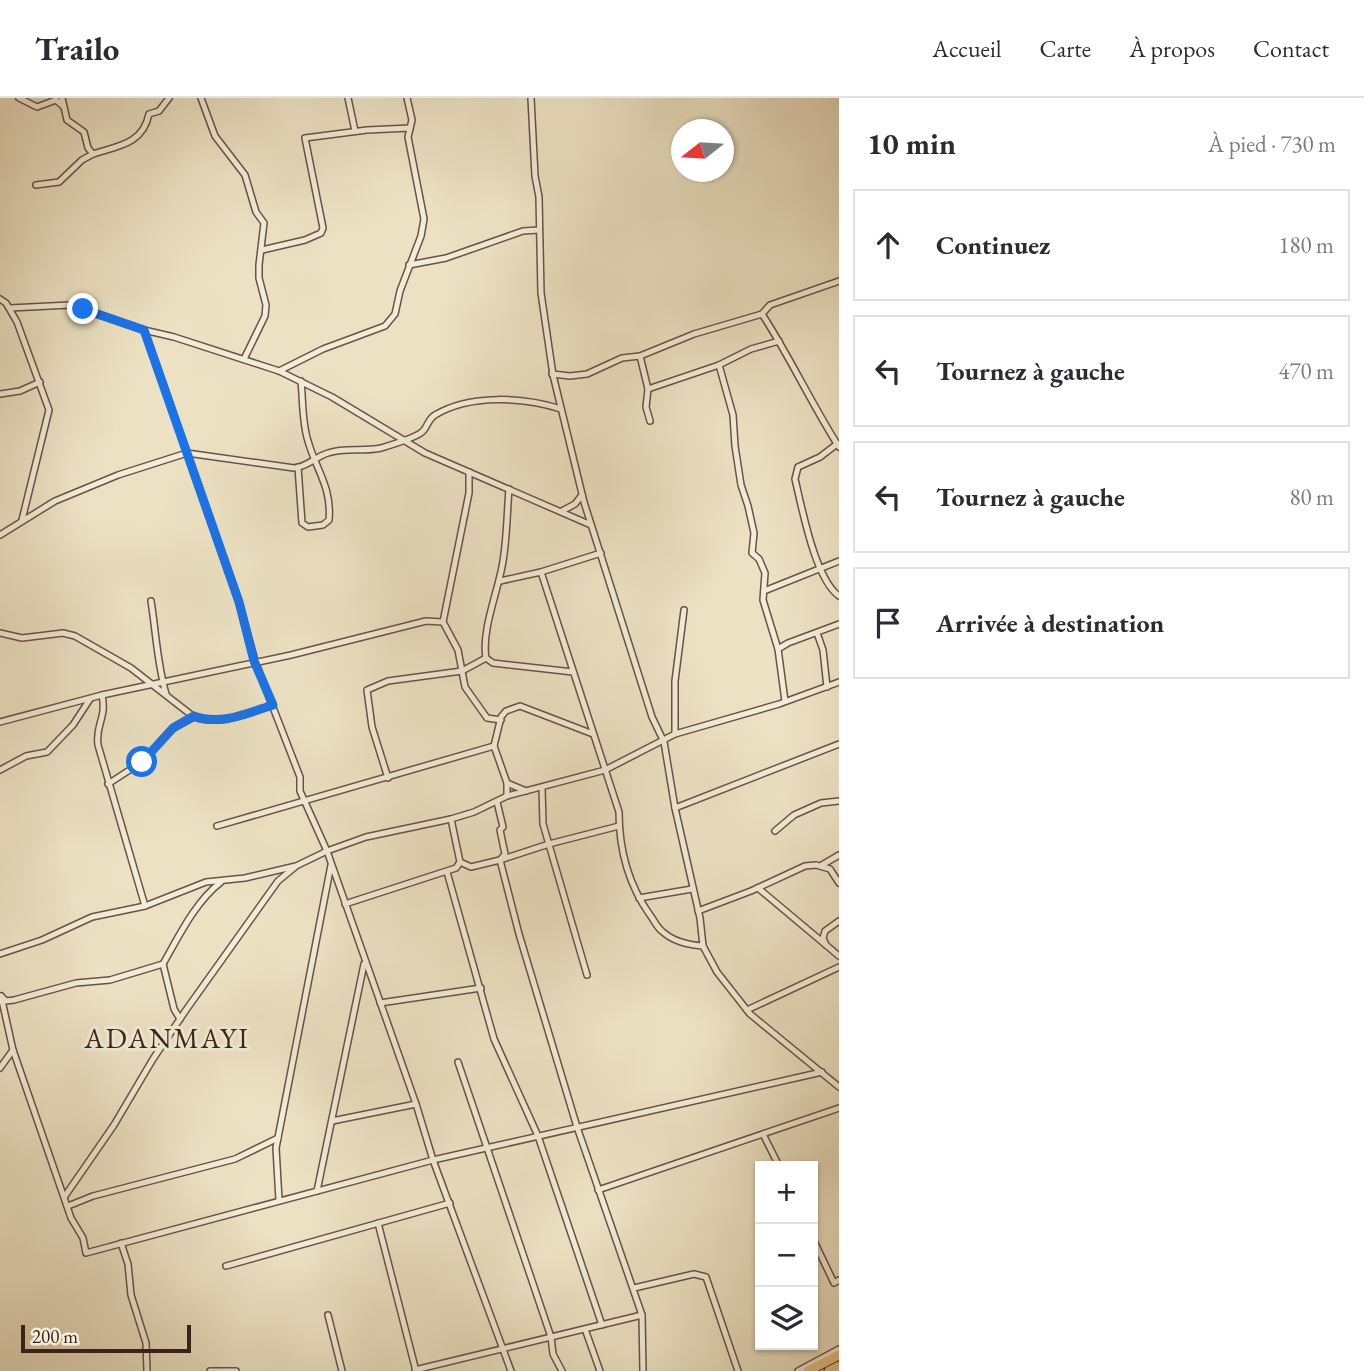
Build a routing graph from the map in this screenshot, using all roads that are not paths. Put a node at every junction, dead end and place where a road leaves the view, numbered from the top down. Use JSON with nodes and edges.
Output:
{"nodes":[{"id":1,"x":19,"y":98,"type":"edge"},
{"id":2,"x":62,"y":98,"type":"edge"},
{"id":3,"x":169,"y":98,"type":"edge"},
{"id":4,"x":201,"y":98,"type":"edge"},
{"id":5,"x":348,"y":98,"type":"edge"},
{"id":6,"x":407,"y":98,"type":"edge"},
{"id":7,"x":531,"y":98,"type":"edge"},
{"id":8,"x":64,"y":107,"type":"junction"},
{"id":9,"x":410,"y":128,"type":"junction"},
{"id":10,"x":355,"y":131,"type":"junction"},
{"id":11,"x":93,"y":154,"type":"junction"},
{"id":12,"x":36,"y":185,"type":"dead end"},
{"id":13,"x":539,"y":230,"type":"junction"},
{"id":14,"x":262,"y":250,"type":"junction"},
{"id":15,"x":414,"y":252,"type":"junction"},
{"id":16,"x":422,"y":262,"type":"junction"},
{"id":17,"x":409,"y":265,"type":"junction"},
{"id":18,"x":839,"y":281,"type":"edge"},
{"id":19,"x":0,"y":299,"type":"edge"},
{"id":20,"x":10,"y":308,"type":"junction"},
{"id":21,"x":762,"y":314,"type":"junction"},
{"id":22,"x":144,"y":330,"type":"junction"},
{"id":23,"x":779,"y":341,"type":"junction"},
{"id":24,"x":640,"y":356,"type":"junction"},
{"id":25,"x":244,"y":359,"type":"junction"},
{"id":26,"x":719,"y":365,"type":"junction"},
{"id":27,"x":279,"y":371,"type":"junction"},
{"id":28,"x":552,"y":374,"type":"junction"},
{"id":29,"x":301,"y":381,"type":"junction"},
{"id":30,"x":40,"y":382,"type":"junction"},
{"id":31,"x":648,"y":389,"type":"junction"},
{"id":32,"x":0,"y":394,"type":"edge"},
{"id":33,"x":561,"y":409,"type":"junction"},
{"id":34,"x":650,"y":421,"type":"dead end"},
{"id":35,"x":403,"y":439,"type":"junction"},
{"id":36,"x":838,"y":445,"type":"edge"},
{"id":37,"x":187,"y":453,"type":"junction"},
{"id":38,"x":316,"y":459,"type":"junction"},
{"id":39,"x":298,"y":467,"type":"junction"},
{"id":40,"x":469,"y":472,"type":"junction"},
{"id":41,"x":509,"y":489,"type":"junction"},
{"id":42,"x":582,"y":495,"type":"junction"},
{"id":43,"x":562,"y":511,"type":"junction"},
{"id":44,"x":22,"y":520,"type":"junction"},
{"id":45,"x":591,"y":525,"type":"junction"},
{"id":46,"x":0,"y":535,"type":"edge"},
{"id":47,"x":601,"y":553,"type":"junction"},
{"id":48,"x":839,"y":561,"type":"edge"},
{"id":49,"x":820,"y":568,"type":"junction"},
{"id":50,"x":541,"y":572,"type":"junction"},
{"id":51,"x":500,"y":581,"type":"junction"},
{"id":52,"x":764,"y":591,"type":"junction"},
{"id":53,"x":839,"y":596,"type":"edge"},
{"id":54,"x":150,"y":601,"type":"dead end"},
{"id":55,"x":684,"y":611,"type":"dead end"},
{"id":56,"x":443,"y":622,"type":"junction"},
{"id":57,"x":839,"y":624,"type":"edge"},
{"id":58,"x":0,"y":633,"type":"edge"},
{"id":59,"x":817,"y":633,"type":"junction"},
{"id":60,"x":778,"y":649,"type":"junction"},
{"id":61,"x":486,"y":658,"type":"junction"},
{"id":62,"x":254,"y":661,"type":"junction"},
{"id":63,"x":462,"y":671,"type":"junction"},
{"id":64,"x":573,"y":672,"type":"junction"},
{"id":65,"x":839,"y":682,"type":"edge"},
{"id":66,"x":163,"y":683,"type":"junction"},
{"id":67,"x":150,"y":685,"type":"junction"},
{"id":68,"x":827,"y":687,"type":"junction"},
{"id":69,"x":166,"y":694,"type":"junction"},
{"id":70,"x":102,"y":695,"type":"junction"},
{"id":71,"x":90,"y":699,"type":"junction"},
{"id":72,"x":785,"y":701,"type":"junction"},
{"id":73,"x":273,"y":705,"type":"junction"},
{"id":74,"x":194,"y":716,"type":"junction"},
{"id":75,"x":501,"y":720,"type":"junction"},
{"id":76,"x":0,"y":722,"type":"edge"},
{"id":77,"x":593,"y":734,"type":"junction"},
{"id":78,"x":675,"y":734,"type":"junction"},
{"id":79,"x":664,"y":742,"type":"junction"},
{"id":80,"x":839,"y":744,"type":"edge"},
{"id":81,"x":494,"y":746,"type":"junction"},
{"id":82,"x":0,"y":770,"type":"edge"},
{"id":83,"x":605,"y":770,"type":"junction"},
{"id":84,"x":388,"y":778,"type":"junction"},
{"id":85,"x":507,"y":783,"type":"junction"},
{"id":86,"x":108,"y":784,"type":"junction"},
{"id":87,"x":542,"y":788,"type":"junction"},
{"id":88,"x":526,"y":791,"type":"junction"},
{"id":89,"x":507,"y":796,"type":"junction"},
{"id":90,"x":839,"y":801,"type":"edge"},
{"id":91,"x":306,"y":802,"type":"junction"},
{"id":92,"x":497,"y":802,"type":"junction"},
{"id":93,"x":676,"y":808,"type":"junction"},
{"id":94,"x":451,"y":819,"type":"junction"},
{"id":95,"x":217,"y":826,"type":"dead end"},
{"id":96,"x":619,"y":826,"type":"junction"},
{"id":97,"x":775,"y":831,"type":"dead end"},
{"id":98,"x":548,"y":844,"type":"junction"},
{"id":99,"x":327,"y":851,"type":"junction"},
{"id":100,"x":839,"y":855,"type":"edge"},
{"id":101,"x":500,"y":860,"type":"junction"},
{"id":102,"x":460,"y":862,"type":"junction"},
{"id":103,"x":331,"y":864,"type":"junction"},
{"id":104,"x":822,"y":865,"type":"junction"},
{"id":105,"x":296,"y":866,"type":"junction"},
{"id":106,"x":447,"y":872,"type":"junction"},
{"id":107,"x":223,"y":880,"type":"junction"},
{"id":108,"x":839,"y":883,"type":"edge"},
{"id":109,"x":758,"y":888,"type":"junction"},
{"id":110,"x":692,"y":889,"type":"junction"},
{"id":111,"x":639,"y":898,"type":"junction"},
{"id":112,"x":345,"y":904,"type":"junction"},
{"id":113,"x":145,"y":906,"type":"junction"},
{"id":114,"x":698,"y":911,"type":"junction"},
{"id":115,"x":839,"y":921,"type":"edge"},
{"id":116,"x":826,"y":945,"type":"junction"},
{"id":117,"x":703,"y":946,"type":"junction"},
{"id":118,"x":0,"y":954,"type":"edge"},
{"id":119,"x":839,"y":956,"type":"edge"},
{"id":120,"x":365,"y":962,"type":"junction"},
{"id":121,"x":163,"y":964,"type":"junction"},
{"id":122,"x":839,"y":967,"type":"edge"},
{"id":123,"x":587,"y":975,"type":"dead end"},
{"id":124,"x":481,"y":988,"type":"junction"},
{"id":125,"x":0,"y":995,"type":"edge"},
{"id":126,"x":380,"y":1003,"type":"junction"},
{"id":127,"x":747,"y":1010,"type":"junction"},
{"id":128,"x":180,"y":1019,"type":"junction"},
{"id":129,"x":13,"y":1050,"type":"junction"},
{"id":130,"x":458,"y":1062,"type":"dead end"},
{"id":131,"x":0,"y":1068,"type":"edge"},
{"id":132,"x":822,"y":1072,"type":"junction"},
{"id":133,"x":839,"y":1087,"type":"edge"},
{"id":134,"x":415,"y":1104,"type":"junction"},
{"id":135,"x":839,"y":1108,"type":"edge"},
{"id":136,"x":332,"y":1121,"type":"junction"},
{"id":137,"x":577,"y":1127,"type":"junction"},
{"id":138,"x":763,"y":1133,"type":"junction"},
{"id":139,"x":538,"y":1136,"type":"junction"},
{"id":140,"x":278,"y":1138,"type":"junction"},
{"id":141,"x":487,"y":1148,"type":"junction"},
{"id":142,"x":433,"y":1160,"type":"junction"},
{"id":143,"x":777,"y":1161,"type":"edge"},
{"id":144,"x":598,"y":1190,"type":"junction"},
{"id":145,"x":317,"y":1191,"type":"junction"},
{"id":146,"x":65,"y":1196,"type":"junction"},
{"id":147,"x":279,"y":1200,"type":"junction"},
{"id":148,"x":450,"y":1203,"type":"junction"},
{"id":149,"x":68,"y":1206,"type":"junction"},
{"id":150,"x":378,"y":1223,"type":"junction"},
{"id":151,"x":121,"y":1243,"type":"junction"},
{"id":152,"x":818,"y":1249,"type":"edge"},
{"id":153,"x":226,"y":1266,"type":"dead end"},
{"id":154,"x":839,"y":1280,"type":"edge"},
{"id":155,"x":634,"y":1288,"type":"junction"},
{"id":156,"x":328,"y":1315,"type":"dead end"},
{"id":157,"x":642,"y":1315,"type":"junction"},
{"id":158,"x":602,"y":1325,"type":"junction"},
{"id":159,"x":584,"y":1329,"type":"junction"},
{"id":160,"x":551,"y":1337,"type":"junction"},
{"id":161,"x":502,"y":1349,"type":"junction"},
{"id":162,"x":839,"y":1349,"type":"edge"},
{"id":163,"x":839,"y":1355,"type":"edge"},
{"id":164,"x":839,"y":1366,"type":"edge"},
{"id":165,"x":147,"y":1371,"type":"edge"},
{"id":166,"x":211,"y":1371,"type":"edge"},
{"id":167,"x":236,"y":1371,"type":"edge"},
{"id":168,"x":342,"y":1371,"type":"edge"},
{"id":169,"x":416,"y":1371,"type":"edge"},
{"id":170,"x":511,"y":1371,"type":"edge"},
{"id":171,"x":562,"y":1371,"type":"edge"},
{"id":172,"x":600,"y":1371,"type":"edge"},
{"id":173,"x":643,"y":1371,"type":"edge"},
{"id":174,"x":738,"y":1371,"type":"edge"},
{"id":175,"x":797,"y":1371,"type":"edge"},
{"id":176,"x":808,"y":1371,"type":"edge"},
{"id":177,"x":829,"y":1371,"type":"edge"}],
"edges":[{"from":1,"to":8,"type":"street"},
{"from":2,"to":8,"type":"street"},
{"from":3,"to":11,"type":"street"},
{"from":4,"to":14,"type":"street"},
{"from":5,"to":10,"type":"street"},
{"from":6,"to":9,"type":"street"},
{"from":7,"to":13,"type":"street"},
{"from":8,"to":11,"type":"street"},
{"from":9,"to":10,"type":"street"},
{"from":9,"to":15,"type":"street"},
{"from":10,"to":14,"type":"street"},
{"from":11,"to":12,"type":"street"},
{"from":13,"to":16,"type":"street"},
{"from":13,"to":28,"type":"street"},
{"from":14,"to":25,"type":"street"},
{"from":15,"to":16,"type":"street"},
{"from":15,"to":17,"type":"street"},
{"from":16,"to":17,"type":"street"},
{"from":17,"to":27,"type":"street"},
{"from":18,"to":21,"type":"street"},
{"from":19,"to":20,"type":"street"},
{"from":20,"to":22,"type":"street"},
{"from":20,"to":30,"type":"street"},
{"from":21,"to":23,"type":"street"},
{"from":21,"to":24,"type":"street"},
{"from":22,"to":25,"type":"street"},
{"from":22,"to":37,"type":"street"},
{"from":23,"to":26,"type":"street"},
{"from":23,"to":36,"type":"street"},
{"from":24,"to":28,"type":"street"},
{"from":24,"to":31,"type":"street"},
{"from":25,"to":27,"type":"street"},
{"from":26,"to":31,"type":"street"},
{"from":26,"to":52,"type":"street"},
{"from":27,"to":29,"type":"street"},
{"from":28,"to":33,"type":"street"},
{"from":29,"to":35,"type":"street"},
{"from":29,"to":38,"type":"street"},
{"from":30,"to":32,"type":"street"},
{"from":30,"to":44,"type":"street"},
{"from":31,"to":34,"type":"street"},
{"from":33,"to":35,"type":"street"},
{"from":33,"to":42,"type":"street"},
{"from":35,"to":38,"type":"street"},
{"from":35,"to":40,"type":"street"},
{"from":36,"to":49,"type":"street"},
{"from":37,"to":39,"type":"street"},
{"from":37,"to":44,"type":"street"},
{"from":37,"to":62,"type":"street"},
{"from":38,"to":39,"type":"street"},
{"from":38,"to":39,"type":"street"},
{"from":40,"to":41,"type":"street"},
{"from":40,"to":56,"type":"street"},
{"from":41,"to":43,"type":"street"},
{"from":41,"to":51,"type":"street"},
{"from":42,"to":43,"type":"street"},
{"from":42,"to":45,"type":"street"},
{"from":43,"to":45,"type":"street"},
{"from":44,"to":46,"type":"street"},
{"from":45,"to":47,"type":"street"},
{"from":47,"to":50,"type":"street"},
{"from":47,"to":79,"type":"street"},
{"from":48,"to":49,"type":"street"},
{"from":49,"to":52,"type":"street"},
{"from":49,"to":53,"type":"street"},
{"from":50,"to":51,"type":"street"},
{"from":50,"to":64,"type":"street"},
{"from":51,"to":61,"type":"street"},
{"from":52,"to":60,"type":"street"},
{"from":54,"to":66,"type":"street"},
{"from":55,"to":78,"type":"street"},
{"from":56,"to":62,"type":"street"},
{"from":56,"to":63,"type":"street"},
{"from":57,"to":59,"type":"street"},
{"from":58,"to":67,"type":"street"},
{"from":59,"to":60,"type":"street"},
{"from":59,"to":68,"type":"street"},
{"from":60,"to":72,"type":"street"},
{"from":61,"to":63,"type":"street"},
{"from":61,"to":64,"type":"street"},
{"from":62,"to":66,"type":"street"},
{"from":62,"to":73,"type":"street"},
{"from":63,"to":75,"type":"street"},
{"from":63,"to":84,"type":"street"},
{"from":64,"to":77,"type":"street"},
{"from":65,"to":68,"type":"street"},
{"from":66,"to":67,"type":"street"},
{"from":66,"to":69,"type":"street"},
{"from":67,"to":69,"type":"street"},
{"from":67,"to":70,"type":"street"},
{"from":68,"to":72,"type":"street"},
{"from":69,"to":74,"type":"street"},
{"from":70,"to":71,"type":"street"},
{"from":70,"to":86,"type":"street"},
{"from":71,"to":76,"type":"street"},
{"from":71,"to":82,"type":"street"},
{"from":72,"to":78,"type":"street"},
{"from":73,"to":74,"type":"street"},
{"from":73,"to":91,"type":"street"},
{"from":74,"to":86,"type":"street"},
{"from":75,"to":77,"type":"street"},
{"from":75,"to":81,"type":"street"},
{"from":77,"to":83,"type":"street"},
{"from":78,"to":79,"type":"street"},
{"from":79,"to":83,"type":"street"},
{"from":79,"to":93,"type":"street"},
{"from":80,"to":93,"type":"street"},
{"from":81,"to":84,"type":"street"},
{"from":81,"to":85,"type":"street"},
{"from":83,"to":87,"type":"street"},
{"from":83,"to":96,"type":"street"},
{"from":84,"to":91,"type":"street"},
{"from":85,"to":88,"type":"street"},
{"from":85,"to":89,"type":"street"},
{"from":86,"to":113,"type":"street"},
{"from":87,"to":88,"type":"street"},
{"from":87,"to":98,"type":"street"},
{"from":88,"to":89,"type":"street"},
{"from":89,"to":92,"type":"street"},
{"from":90,"to":97,"type":"street"},
{"from":91,"to":95,"type":"street"},
{"from":91,"to":99,"type":"street"},
{"from":92,"to":94,"type":"street"},
{"from":92,"to":101,"type":"street"},
{"from":93,"to":110,"type":"street"},
{"from":94,"to":99,"type":"street"},
{"from":94,"to":102,"type":"street"},
{"from":96,"to":98,"type":"street"},
{"from":96,"to":111,"type":"street"},
{"from":98,"to":101,"type":"street"},
{"from":98,"to":123,"type":"street"},
{"from":99,"to":103,"type":"street"},
{"from":99,"to":105,"type":"street"},
{"from":100,"to":104,"type":"street"},
{"from":101,"to":102,"type":"street"},
{"from":101,"to":137,"type":"street"},
{"from":102,"to":106,"type":"street"},
{"from":103,"to":112,"type":"street"},
{"from":103,"to":140,"type":"street"},
{"from":104,"to":108,"type":"street"},
{"from":104,"to":109,"type":"street"},
{"from":105,"to":107,"type":"street"},
{"from":105,"to":128,"type":"street"},
{"from":106,"to":112,"type":"street"},
{"from":106,"to":124,"type":"street"},
{"from":107,"to":113,"type":"street"},
{"from":107,"to":121,"type":"street"},
{"from":109,"to":114,"type":"street"},
{"from":109,"to":116,"type":"street"},
{"from":110,"to":111,"type":"street"},
{"from":110,"to":114,"type":"street"},
{"from":111,"to":117,"type":"street"},
{"from":112,"to":120,"type":"street"},
{"from":113,"to":118,"type":"street"},
{"from":114,"to":117,"type":"street"},
{"from":115,"to":116,"type":"street"},
{"from":116,"to":119,"type":"street"},
{"from":117,"to":127,"type":"street"},
{"from":120,"to":126,"type":"street"},
{"from":120,"to":136,"type":"street"},
{"from":121,"to":125,"type":"street"},
{"from":121,"to":128,"type":"street"},
{"from":122,"to":127,"type":"street"},
{"from":124,"to":126,"type":"street"},
{"from":124,"to":139,"type":"street"},
{"from":125,"to":129,"type":"street"},
{"from":126,"to":134,"type":"street"},
{"from":127,"to":132,"type":"street"},
{"from":128,"to":146,"type":"street"},
{"from":129,"to":131,"type":"street"},
{"from":129,"to":146,"type":"street"},
{"from":130,"to":141,"type":"street"},
{"from":132,"to":133,"type":"street"},
{"from":132,"to":137,"type":"street"},
{"from":134,"to":136,"type":"street"},
{"from":134,"to":142,"type":"street"},
{"from":135,"to":138,"type":"street"},
{"from":136,"to":145,"type":"street"},
{"from":137,"to":139,"type":"street"},
{"from":137,"to":144,"type":"street"},
{"from":138,"to":143,"type":"street"},
{"from":138,"to":144,"type":"street"},
{"from":139,"to":141,"type":"street"},
{"from":139,"to":158,"type":"street"},
{"from":140,"to":147,"type":"street"},
{"from":140,"to":149,"type":"street"},
{"from":141,"to":142,"type":"street"},
{"from":141,"to":160,"type":"street"},
{"from":142,"to":145,"type":"street"},
{"from":142,"to":148,"type":"street"},
{"from":144,"to":155,"type":"street"},
{"from":145,"to":147,"type":"street"},
{"from":146,"to":149,"type":"street"},
{"from":147,"to":151,"type":"street"},
{"from":148,"to":150,"type":"street"},
{"from":148,"to":161,"type":"street"},
{"from":149,"to":151,"type":"street"},
{"from":150,"to":153,"type":"street"},
{"from":150,"to":169,"type":"street"},
{"from":151,"to":165,"type":"street"},
{"from":152,"to":154,"type":"street"},
{"from":155,"to":157,"type":"street"},
{"from":155,"to":174,"type":"street"},
{"from":156,"to":168,"type":"street"},
{"from":157,"to":158,"type":"street"},
{"from":157,"to":173,"type":"street"},
{"from":158,"to":159,"type":"street"},
{"from":159,"to":160,"type":"street"},
{"from":159,"to":172,"type":"street"},
{"from":160,"to":161,"type":"street"},
{"from":160,"to":171,"type":"street"},
{"from":161,"to":169,"type":"street"},
{"from":161,"to":170,"type":"street"},
{"from":162,"to":175,"type":"street"},
{"from":163,"to":176,"type":"highway"},
{"from":164,"to":177,"type":"highway"},
{"from":166,"to":167,"type":"street"}]}
